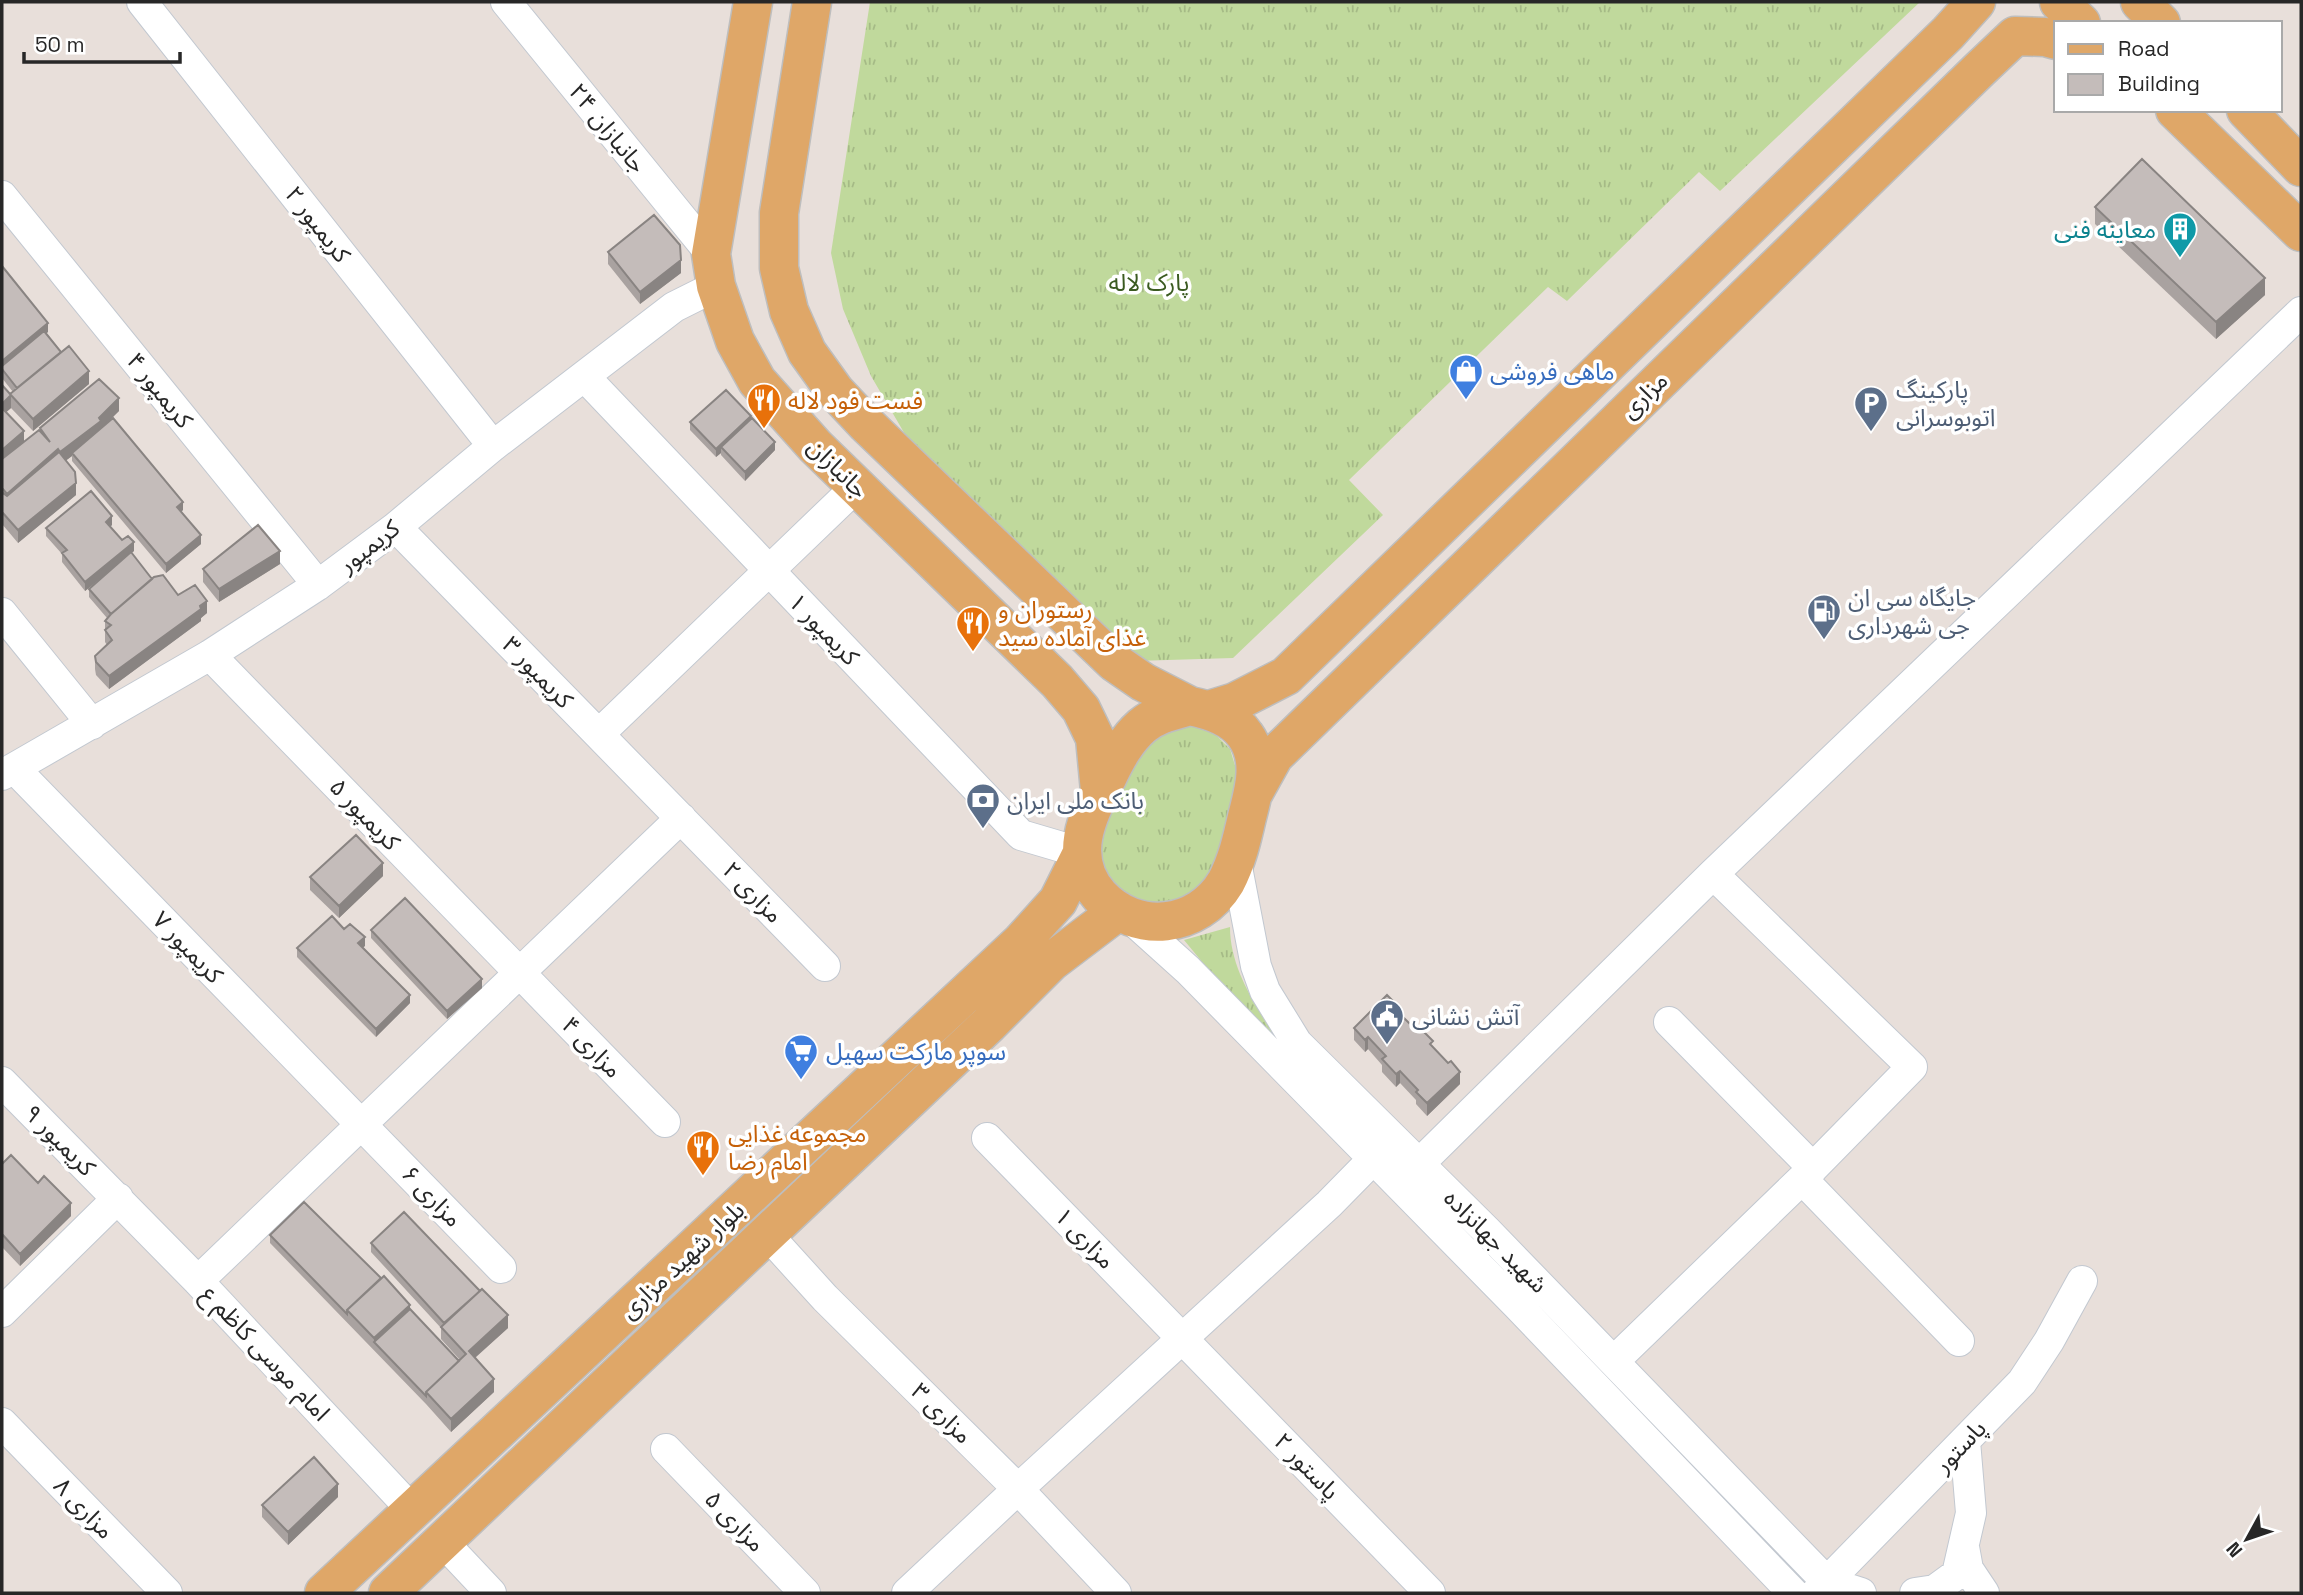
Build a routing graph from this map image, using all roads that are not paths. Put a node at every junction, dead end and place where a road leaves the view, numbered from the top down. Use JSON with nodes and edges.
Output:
{"nodes":[{"id":1,"x":143,"y":2,"type":"edge"},
{"id":2,"x":506,"y":2,"type":"edge"},
{"id":3,"x":753,"y":2,"type":"edge"},
{"id":4,"x":812,"y":2,"type":"edge"},
{"id":5,"x":1976,"y":2,"type":"edge"},
{"id":6,"x":1992,"y":2,"type":"edge"},
{"id":7,"x":2059,"y":2,"type":"edge"},
{"id":8,"x":2140,"y":2,"type":"edge"},
{"id":9,"x":2079,"y":21,"type":"edge"},
{"id":10,"x":2159,"y":21,"type":"edge"},
{"id":11,"x":2015,"y":36,"type":"junction"},
{"id":12,"x":2054,"y":39,"type":"edge"},
{"id":13,"x":2177,"y":112,"type":"edge"},
{"id":14,"x":2248,"y":112,"type":"edge"},
{"id":15,"x":2301,"y":166,"type":"edge"},
{"id":16,"x":2,"y":196,"type":"edge"},
{"id":17,"x":2301,"y":233,"type":"edge"},
{"id":18,"x":713,"y":270,"type":"junction"},
{"id":19,"x":2301,"y":312,"type":"edge"},
{"id":20,"x":584,"y":376,"type":"junction"},
{"id":21,"x":493,"y":446,"type":"junction"},
{"id":22,"x":856,"y":487,"type":"junction"},
{"id":23,"x":396,"y":527,"type":"junction"},
{"id":24,"x":769,"y":570,"type":"junction"},
{"id":25,"x":318,"y":585,"type":"junction"},
{"id":26,"x":2,"y":613,"type":"edge"},
{"id":27,"x":209,"y":655,"type":"junction"},
{"id":28,"x":1200,"y":708,"type":"junction"},
{"id":29,"x":92,"y":724,"type":"junction"},
{"id":30,"x":599,"y":734,"type":"junction"},
{"id":31,"x":8,"y":772,"type":"edge"},
{"id":32,"x":1100,"y":791,"type":"junction"},
{"id":33,"x":1254,"y":792,"type":"junction"},
{"id":34,"x":681,"y":818,"type":"junction"},
{"id":35,"x":1082,"y":853,"type":"junction"},
{"id":36,"x":1236,"y":862,"type":"junction"},
{"id":37,"x":1713,"y":874,"type":"junction"},
{"id":38,"x":1123,"y":914,"type":"junction"},
{"id":39,"x":825,"y":965,"type":"dead end"},
{"id":40,"x":520,"y":973,"type":"junction"},
{"id":41,"x":1669,"y":1022,"type":"dead end"},
{"id":42,"x":2,"y":1082,"type":"edge"},
{"id":43,"x":665,"y":1122,"type":"dead end"},
{"id":44,"x":362,"y":1125,"type":"junction"},
{"id":45,"x":987,"y":1138,"type":"dead end"},
{"id":46,"x":1394,"y":1138,"type":"junction"},
{"id":47,"x":1373,"y":1159,"type":"junction"},
{"id":48,"x":1420,"y":1163,"type":"junction"},
{"id":49,"x":1808,"y":1174,"type":"junction"},
{"id":50,"x":118,"y":1198,"type":"junction"},
{"id":51,"x":767,"y":1234,"type":"junction"},
{"id":52,"x":502,"y":1268,"type":"dead end"},
{"id":53,"x":198,"y":1281,"type":"junction"},
{"id":54,"x":2082,"y":1282,"type":"dead end"},
{"id":55,"x":2,"y":1311,"type":"edge"},
{"id":56,"x":1184,"y":1338,"type":"junction"},
{"id":57,"x":1959,"y":1341,"type":"dead end"},
{"id":58,"x":1614,"y":1361,"type":"junction"},
{"id":59,"x":2,"y":1423,"type":"edge"},
{"id":60,"x":1965,"y":1441,"type":"junction"},
{"id":61,"x":666,"y":1449,"type":"dead end"},
{"id":62,"x":1018,"y":1489,"type":"junction"},
{"id":63,"x":412,"y":1510,"type":"junction"},
{"id":64,"x":443,"y":1542,"type":"junction"},
{"id":65,"x":1964,"y":1544,"type":"junction"},
{"id":66,"x":1821,"y":1587,"type":"edge"},
{"id":67,"x":1931,"y":1592,"type":"edge"},
{"id":68,"x":167,"y":1593,"type":"edge"},
{"id":69,"x":324,"y":1593,"type":"edge"},
{"id":70,"x":388,"y":1593,"type":"edge"},
{"id":71,"x":491,"y":1593,"type":"edge"},
{"id":72,"x":805,"y":1593,"type":"edge"},
{"id":73,"x":907,"y":1593,"type":"edge"},
{"id":74,"x":1116,"y":1593,"type":"edge"},
{"id":75,"x":1430,"y":1593,"type":"edge"},
{"id":76,"x":1793,"y":1593,"type":"edge"},
{"id":77,"x":1861,"y":1593,"type":"edge"},
{"id":78,"x":1984,"y":1593,"type":"edge"}],
"edges":[{"from":1,"to":21,"type":"street","name":"کریمپور ۲"},
{"from":2,"to":18,"type":"street","name":"جانبازان ۲۴"},
{"from":3,"to":18,"type":"main road","name":"جانبازان"},
{"from":4,"to":28,"type":"main road","name":"جانبازان"},
{"from":5,"to":28,"type":"main road"},
{"from":6,"to":11,"type":"main road"},
{"from":7,"to":9,"type":"main road"},
{"from":8,"to":10,"type":"main road"},
{"from":11,"to":12,"type":"main road"},
{"from":11,"to":33,"type":"main road","name":"مزاری"},
{"from":13,"to":17,"type":"main road"},
{"from":14,"to":15,"type":"main road"},
{"from":16,"to":25,"type":"street","name":"کریمپور ۴"},
{"from":18,"to":20,"type":"street","name":"کریمپور"},
{"from":18,"to":22,"type":"main road","name":"جانبازان"},
{"from":19,"to":37,"type":"street"},
{"from":20,"to":21,"type":"street","name":"کریمپور"},
{"from":20,"to":24,"type":"street","name":"کریمپور ۱"},
{"from":21,"to":23,"type":"street","name":"کریمپور"},
{"from":22,"to":24,"type":"street"},
{"from":22,"to":32,"type":"main road","name":"جانبازان"},
{"from":23,"to":25,"type":"street","name":"کریمپور"},
{"from":23,"to":30,"type":"street","name":"کریمپور ۳"},
{"from":24,"to":30,"type":"street"},
{"from":24,"to":35,"type":"street","name":"کریمپور ۱"},
{"from":25,"to":27,"type":"street","name":"کریمپور"},
{"from":26,"to":29,"type":"street"},
{"from":27,"to":29,"type":"street","name":"کریمپور"},
{"from":27,"to":40,"type":"street","name":"کریمپور ۵"},
{"from":28,"to":32,"type":"main road"},
{"from":28,"to":33,"type":"main road"},
{"from":29,"to":31,"type":"street","name":"کریمپور"},
{"from":30,"to":34,"type":"street","name":"کریمپور ۳"},
{"from":31,"to":44,"type":"street","name":"کریمپور ۷"},
{"from":32,"to":35,"type":"main road"},
{"from":33,"to":36,"type":"main road"},
{"from":34,"to":39,"type":"street","name":"مزاری ۲"},
{"from":34,"to":40,"type":"street"},
{"from":35,"to":38,"type":"main road"},
{"from":35,"to":63,"type":"main road","name":"بلوار شهید مزاری"},
{"from":36,"to":38,"type":"main road"},
{"from":36,"to":46,"type":"street","name":"شهید جهانزاده"},
{"from":37,"to":48,"type":"street"},
{"from":37,"to":49,"type":"street"},
{"from":38,"to":47,"type":"street","name":"شهید جهانزاده"},
{"from":38,"to":51,"type":"main road","name":"بلوار شهید مزاری"},
{"from":40,"to":43,"type":"street","name":"مزاری ۴"},
{"from":40,"to":44,"type":"street"},
{"from":41,"to":49,"type":"street"},
{"from":42,"to":50,"type":"street","name":"کریمپور ۹"},
{"from":44,"to":52,"type":"street","name":"مزاری ۶"},
{"from":44,"to":53,"type":"street"},
{"from":45,"to":56,"type":"street","name":"مزاری ۱"},
{"from":46,"to":47,"type":"street"},
{"from":46,"to":48,"type":"street","name":"شهید جهانزاده"},
{"from":47,"to":56,"type":"street"},
{"from":47,"to":76,"type":"street","name":"شهید جهانزاده"},
{"from":48,"to":58,"type":"street","name":"شهید جهانزاده"},
{"from":49,"to":57,"type":"street"},
{"from":49,"to":58,"type":"street"},
{"from":50,"to":53,"type":"street","name":"امام موسی کاظم ع"},
{"from":50,"to":55,"type":"street"},
{"from":51,"to":62,"type":"street","name":"مزاری ۳"},
{"from":51,"to":64,"type":"main road","name":"بلوار شهید مزاری"},
{"from":53,"to":63,"type":"street","name":"امام موسی کاظم ع"},
{"from":54,"to":60,"type":"street","name":"پاستور"},
{"from":56,"to":62,"type":"street"},
{"from":56,"to":75,"type":"street","name":"پاستور ۲"},
{"from":58,"to":66,"type":"street","name":"شهید جهانزاده"},
{"from":59,"to":68,"type":"street","name":"مزاری ۸"},
{"from":60,"to":65,"type":"street"},
{"from":60,"to":66,"type":"street","name":"پاستور"},
{"from":61,"to":72,"type":"street","name":"مزاری ۵"},
{"from":62,"to":73,"type":"street"},
{"from":62,"to":74,"type":"street","name":"مزاری ۳"},
{"from":63,"to":64,"type":"main road"},
{"from":63,"to":69,"type":"main road","name":"بلوار شهید مزاری"},
{"from":64,"to":70,"type":"main road","name":"بلوار شهید مزاری"},
{"from":64,"to":71,"type":"street"},
{"from":65,"to":67,"type":"street"},
{"from":65,"to":78,"type":"street"},
{"from":66,"to":77,"type":"street"}]}
